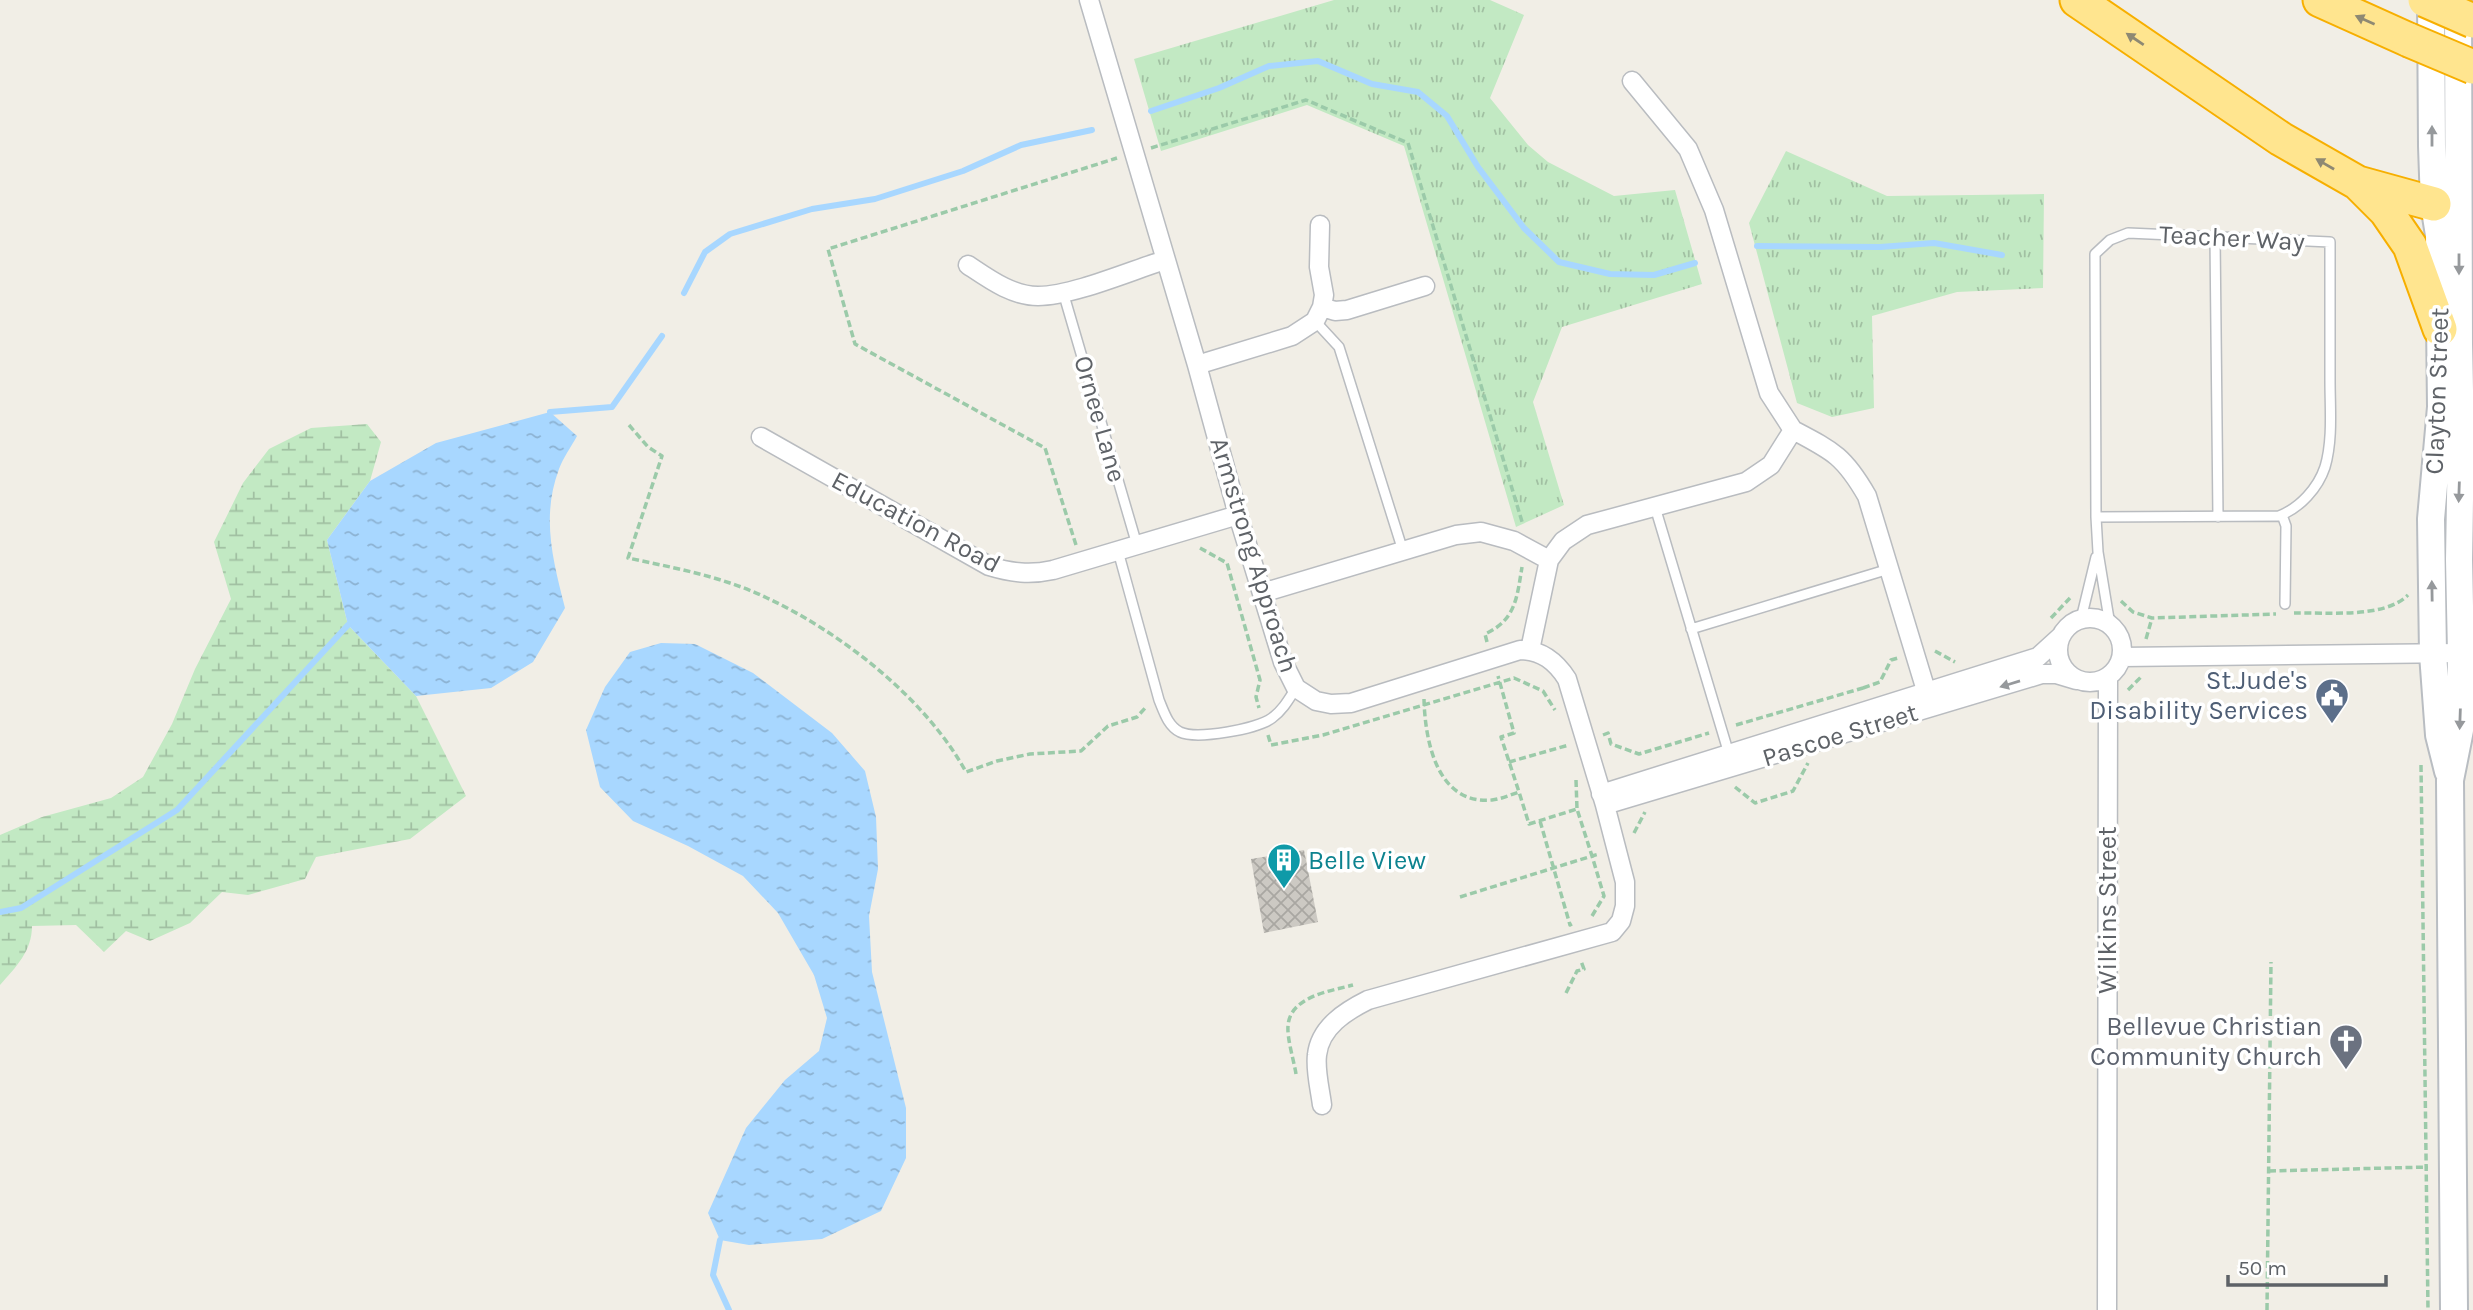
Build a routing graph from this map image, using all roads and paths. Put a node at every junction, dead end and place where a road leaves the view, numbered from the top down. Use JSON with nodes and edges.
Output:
{"nodes":[{"id":1,"x":1089,"y":0,"type":"edge"},
{"id":2,"x":2077,"y":0,"type":"edge"},
{"id":3,"x":2320,"y":0,"type":"edge"},
{"id":4,"x":2424,"y":0,"type":"edge"},
{"id":5,"x":2431,"y":0,"type":"edge"},
{"id":6,"x":2458,"y":0,"type":"edge"},
{"id":7,"x":2473,"y":21,"type":"edge"},
{"id":8,"x":2473,"y":67,"type":"edge"},
{"id":9,"x":1632,"y":81,"type":"dead end"},
{"id":10,"x":2458,"y":145,"type":"junction"},
{"id":11,"x":1133,"y":153,"type":"junction"},
{"id":12,"x":2473,"y":181,"type":"edge"},
{"id":13,"x":2358,"y":183,"type":"junction"},
{"id":14,"x":2455,"y":215,"type":"edge"},
{"id":15,"x":1320,"y":225,"type":"dead end"},
{"id":16,"x":2214,"y":237,"type":"junction"},
{"id":17,"x":1165,"y":260,"type":"junction"},
{"id":18,"x":968,"y":265,"type":"dead end"},
{"id":19,"x":1426,"y":286,"type":"dead end"},
{"id":20,"x":1063,"y":292,"type":"junction"},
{"id":21,"x":1318,"y":314,"type":"junction"},
{"id":22,"x":2440,"y":329,"type":"junction"},
{"id":23,"x":1197,"y":365,"type":"junction"},
{"id":24,"x":629,"y":425,"type":"dead end"},
{"id":25,"x":1793,"y":430,"type":"junction"},
{"id":26,"x":761,"y":437,"type":"dead end"},
{"id":27,"x":1655,"y":507,"type":"junction"},
{"id":28,"x":1238,"y":514,"type":"junction"},
{"id":29,"x":2282,"y":515,"type":"junction"},
{"id":30,"x":2096,"y":517,"type":"junction"},
{"id":31,"x":2217,"y":517,"type":"junction"},
{"id":32,"x":1137,"y":545,"type":"junction"},
{"id":33,"x":1526,"y":547,"type":"junction"},
{"id":34,"x":1118,"y":551,"type":"junction"},
{"id":35,"x":1188,"y":551,"type":"dead end"},
{"id":36,"x":1403,"y":551,"type":"junction"},
{"id":37,"x":2098,"y":552,"type":"junction"},
{"id":38,"x":1549,"y":560,"type":"junction"},
{"id":39,"x":1081,"y":562,"type":"junction"},
{"id":40,"x":1889,"y":569,"type":"junction"},
{"id":41,"x":2411,"y":592,"type":"dead end"},
{"id":42,"x":1262,"y":593,"type":"junction"},
{"id":43,"x":2073,"y":595,"type":"dead end"},
{"id":44,"x":2105,"y":598,"type":"junction"},
{"id":45,"x":2285,"y":604,"type":"dead end"},
{"id":46,"x":2081,"y":619,"type":"junction"},
{"id":47,"x":2050,"y":620,"type":"dead end"},
{"id":48,"x":2110,"y":625,"type":"junction"},
{"id":49,"x":1691,"y":629,"type":"junction"},
{"id":50,"x":2060,"y":637,"type":"junction"},
{"id":51,"x":2433,"y":643,"type":"junction"},
{"id":52,"x":1530,"y":650,"type":"junction"},
{"id":53,"x":1914,"y":651,"type":"junction"},
{"id":54,"x":2122,"y":652,"type":"junction"},
{"id":55,"x":2462,"y":653,"type":"junction"},
{"id":56,"x":1492,"y":659,"type":"junction"},
{"id":57,"x":1959,"y":664,"type":"dead end"},
{"id":58,"x":2149,"y":669,"type":"dead end"},
{"id":59,"x":2108,"y":677,"type":"junction"},
{"id":60,"x":1424,"y":680,"type":"junction"},
{"id":61,"x":2076,"y":680,"type":"junction"},
{"id":62,"x":1499,"y":682,"type":"junction"},
{"id":63,"x":1296,"y":688,"type":"junction"},
{"id":64,"x":1863,"y":688,"type":"dead end"},
{"id":65,"x":2126,"y":694,"type":"dead end"},
{"id":66,"x":1929,"y":699,"type":"junction"},
{"id":67,"x":1159,"y":701,"type":"junction"},
{"id":68,"x":1424,"y":707,"type":"junction"},
{"id":69,"x":1558,"y":717,"type":"dead end"},
{"id":70,"x":1264,"y":723,"type":"junction"},
{"id":71,"x":1568,"y":737,"type":"dead end"},
{"id":72,"x":1572,"y":752,"type":"dead end"},
{"id":73,"x":1729,"y":754,"type":"junction"},
{"id":74,"x":2421,"y":758,"type":"dead end"},
{"id":75,"x":1575,"y":770,"type":"dead end"},
{"id":76,"x":2450,"y":780,"type":"junction"},
{"id":77,"x":1519,"y":792,"type":"junction"},
{"id":78,"x":1603,"y":800,"type":"junction"},
{"id":79,"x":1577,"y":809,"type":"junction"},
{"id":80,"x":1540,"y":821,"type":"junction"},
{"id":81,"x":1592,"y":856,"type":"junction"},
{"id":82,"x":1553,"y":869,"type":"junction"},
{"id":83,"x":1460,"y":897,"type":"dead end"},
{"id":84,"x":2271,"y":962,"type":"dead end"},
{"id":85,"x":1322,"y":1105,"type":"dead end"},
{"id":86,"x":2426,"y":1167,"type":"junction"},
{"id":87,"x":2454,"y":1167,"type":"junction"},
{"id":88,"x":2269,"y":1171,"type":"junction"},
{"id":89,"x":2107,"y":1310,"type":"edge"},
{"id":90,"x":2267,"y":1310,"type":"edge"},
{"id":91,"x":2428,"y":1310,"type":"edge"},
{"id":92,"x":2454,"y":1310,"type":"edge"}],
"edges":[{"from":1,"to":11,"type":"street","name":"Armstrong Approach"},
{"from":13,"to":2,"type":"highway","one_way":true},
{"from":8,"to":3,"type":"highway","one_way":true,"bridge":true},
{"from":4,"to":7,"type":"highway","bridge":true},
{"from":14,"to":5,"type":"main road","name":"Clayton Street","one_way":true},
{"from":6,"to":10,"type":"main road","name":"Clayton Street"},
{"from":9,"to":25,"type":"street"},
{"from":10,"to":12,"type":"main road"},
{"from":10,"to":14,"type":"main road","name":"Clayton Street"},
{"from":11,"to":17,"type":"street","name":"Armstrong Approach"},
{"from":11,"to":33,"type":"path"},
{"from":11,"to":39,"type":"path"},
{"from":13,"to":14,"type":"highway"},
{"from":13,"to":22,"type":"highway"},
{"from":14,"to":22,"type":"main road","name":"Clayton Street"},
{"from":14,"to":55,"type":"main road","name":"Clayton Street","one_way":true},
{"from":15,"to":21,"type":"street"},
{"from":16,"to":29,"type":"lane","name":"Teacher Way"},
{"from":16,"to":30,"type":"lane","name":"Teacher Way"},
{"from":16,"to":31,"type":"lane"},
{"from":17,"to":20,"type":"street"},
{"from":17,"to":23,"type":"street","name":"Armstrong Approach"},
{"from":18,"to":20,"type":"street"},
{"from":19,"to":21,"type":"street"},
{"from":20,"to":32,"type":"lane","name":"Ornee Lane"},
{"from":21,"to":23,"type":"street"},
{"from":21,"to":36,"type":"lane"},
{"from":51,"to":22,"type":"main road","name":"Clayton Street","one_way":true},
{"from":23,"to":28,"type":"street","name":"Armstrong Approach"},
{"from":24,"to":67,"type":"path"},
{"from":25,"to":27,"type":"street"},
{"from":25,"to":40,"type":"street"},
{"from":26,"to":39,"type":"street","name":"Education Road"},
{"from":27,"to":38,"type":"street"},
{"from":27,"to":49,"type":"lane"},
{"from":28,"to":32,"type":"street","name":"Education Road"},
{"from":28,"to":42,"type":"street","name":"Armstrong Approach"},
{"from":29,"to":31,"type":"lane"},
{"from":29,"to":45,"type":"lane"},
{"from":30,"to":31,"type":"lane"},
{"from":30,"to":37,"type":"lane","name":"Teacher Way"},
{"from":32,"to":34,"type":"street","name":"Education Road"},
{"from":33,"to":36,"type":"street"},
{"from":33,"to":38,"type":"street"},
{"from":33,"to":56,"type":"path"},
{"from":34,"to":39,"type":"street","name":"Education Road"},
{"from":34,"to":67,"type":"lane"},
{"from":35,"to":70,"type":"path"},
{"from":36,"to":42,"type":"street"},
{"from":37,"to":44,"type":"lane","name":"Teacher Way"},
{"from":37,"to":46,"type":"lane"},
{"from":38,"to":52,"type":"street"},
{"from":40,"to":49,"type":"lane"},
{"from":40,"to":53,"type":"street"},
{"from":41,"to":44,"type":"path"},
{"from":42,"to":63,"type":"street","name":"Armstrong Approach"},
{"from":43,"to":47,"type":"path"},
{"from":44,"to":48,"type":"lane","name":"Teacher Way"},
{"from":46,"to":48,"type":"street"},
{"from":46,"to":50,"type":"street"},
{"from":48,"to":54,"type":"street"},
{"from":49,"to":73,"type":"lane"},
{"from":50,"to":61,"type":"street"},
{"from":50,"to":66,"type":"street","name":"Pascoe Street"},
{"from":51,"to":54,"type":"street"},
{"from":51,"to":55,"type":"street"},
{"from":51,"to":76,"type":"main road","name":"Clayton Street"},
{"from":52,"to":56,"type":"street","name":"Armstrong Approach"},
{"from":52,"to":78,"type":"street"},
{"from":53,"to":57,"type":"path"},
{"from":53,"to":64,"type":"path"},
{"from":53,"to":66,"type":"street"},
{"from":54,"to":59,"type":"street"},
{"from":55,"to":76,"type":"main road","name":"Clayton Street","one_way":true},
{"from":56,"to":60,"type":"street","name":"Armstrong Approach"},
{"from":56,"to":62,"type":"path"},
{"from":58,"to":65,"type":"path"},
{"from":59,"to":61,"type":"street"},
{"from":59,"to":89,"type":"street","name":"Wilkins Street"},
{"from":60,"to":63,"type":"street","name":"Armstrong Approach"},
{"from":60,"to":68,"type":"path"},
{"from":61,"to":66,"type":"street","name":"Pascoe Street","one_way":true},
{"from":62,"to":68,"type":"path"},
{"from":62,"to":69,"type":"path"},
{"from":62,"to":77,"type":"path"},
{"from":63,"to":70,"type":"lane"},
{"from":66,"to":73,"type":"street","name":"Pascoe Street"},
{"from":66,"to":78,"type":"street","name":"Pascoe Street"},
{"from":67,"to":70,"type":"lane"},
{"from":68,"to":70,"type":"path"},
{"from":68,"to":77,"type":"path"},
{"from":71,"to":72,"type":"path"},
{"from":73,"to":78,"type":"street","name":"Pascoe Street"},
{"from":74,"to":86,"type":"path"},
{"from":75,"to":79,"type":"path"},
{"from":76,"to":87,"type":"main road","name":"Clayton Street"},
{"from":77,"to":80,"type":"path"},
{"from":78,"to":85,"type":"street"},
{"from":79,"to":80,"type":"path"},
{"from":79,"to":81,"type":"path"},
{"from":80,"to":82,"type":"path"},
{"from":81,"to":82,"type":"path"},
{"from":81,"to":82,"type":"path"},
{"from":82,"to":83,"type":"path"},
{"from":84,"to":88,"type":"path"},
{"from":86,"to":87,"type":"path"},
{"from":86,"to":88,"type":"path"},
{"from":86,"to":91,"type":"path"},
{"from":87,"to":92,"type":"main road","name":"Clayton Street"},
{"from":88,"to":90,"type":"path"}]}
